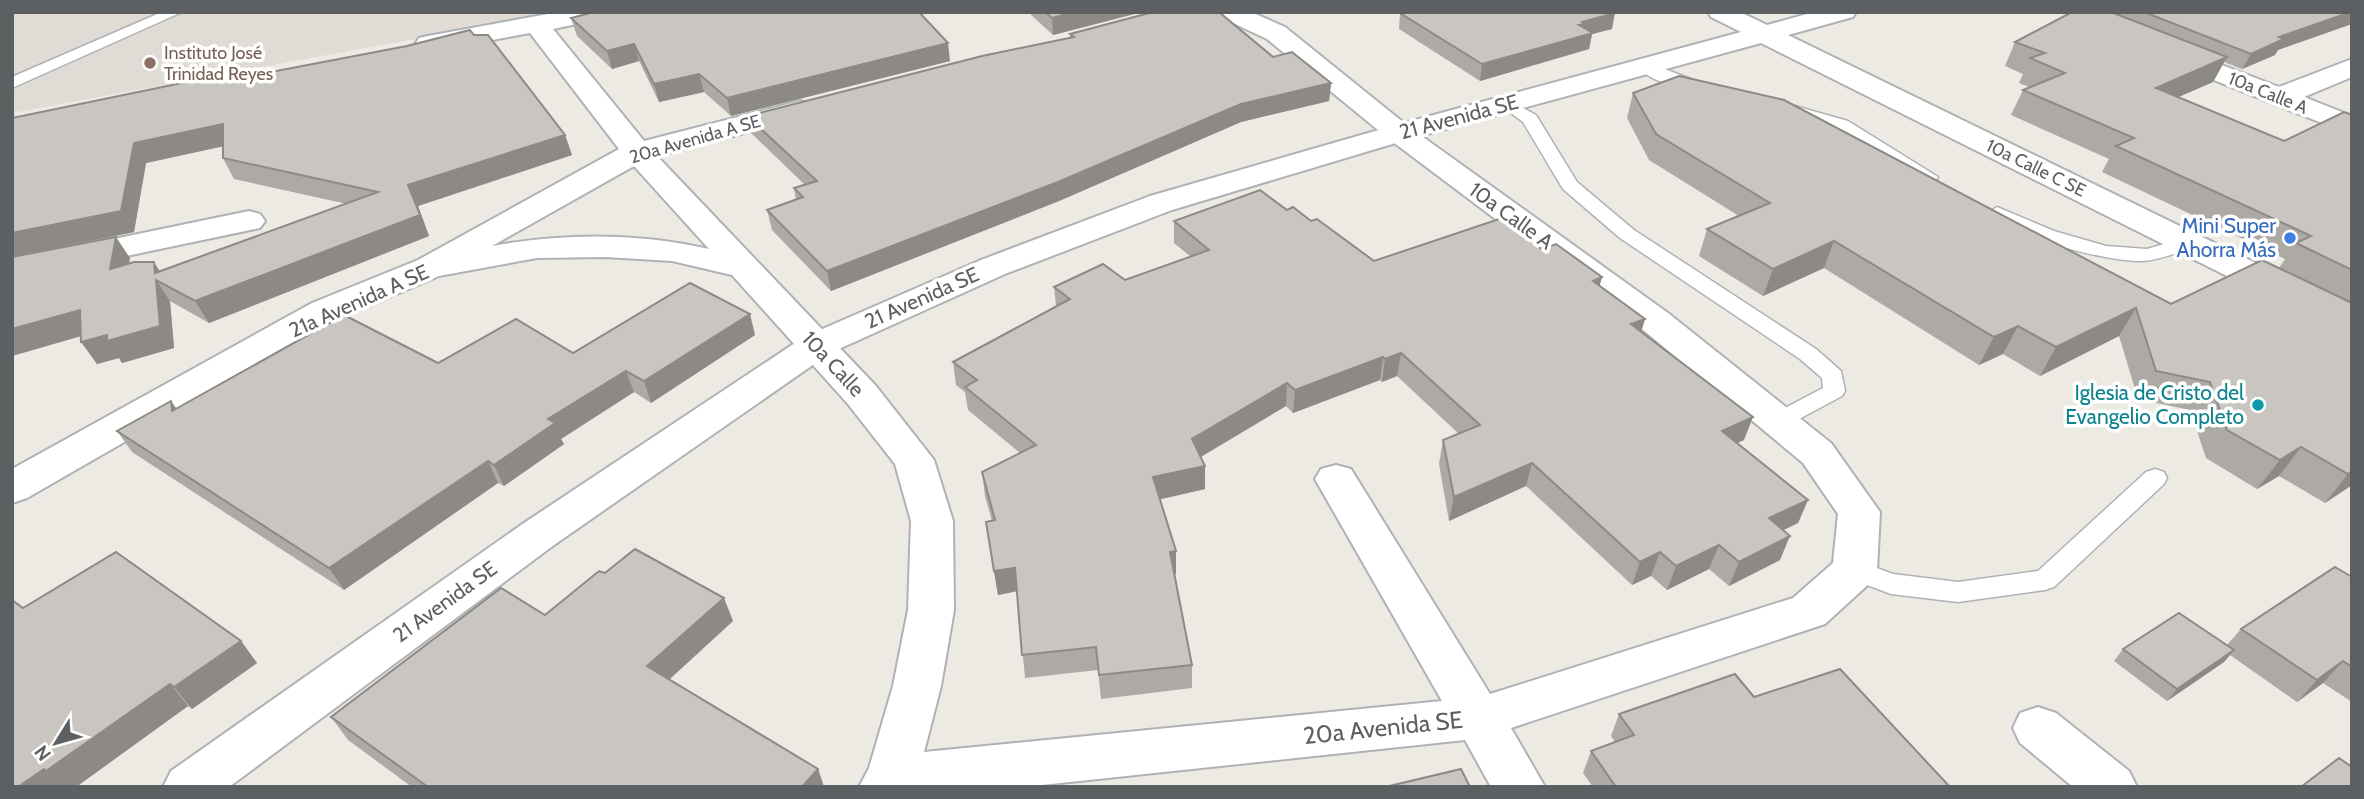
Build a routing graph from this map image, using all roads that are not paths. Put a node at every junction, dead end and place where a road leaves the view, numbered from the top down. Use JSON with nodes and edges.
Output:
{"nodes":[{"id":1,"x":175,"y":12,"type":"edge"},
{"id":2,"x":602,"y":12,"type":"edge"},
{"id":3,"x":1228,"y":12,"type":"edge"},
{"id":4,"x":1720,"y":12,"type":"edge"},
{"id":5,"x":1844,"y":12,"type":"edge"},
{"id":6,"x":537,"y":24,"type":"junction"},
{"id":7,"x":1764,"y":34,"type":"junction"},
{"id":8,"x":2142,"y":42,"type":"edge"},
{"id":9,"x":402,"y":49,"type":"edge"},
{"id":10,"x":1644,"y":66,"type":"junction"},
{"id":11,"x":2352,"y":67,"type":"edge"},
{"id":12,"x":12,"y":83,"type":"edge"},
{"id":13,"x":1718,"y":93,"type":"edge"},
{"id":14,"x":2279,"y":97,"type":"junction"},
{"id":15,"x":1764,"y":102,"type":"edge"},
{"id":16,"x":822,"y":104,"type":"edge"},
{"id":17,"x":1507,"y":104,"type":"junction"},
{"id":18,"x":2352,"y":126,"type":"edge"},
{"id":19,"x":1399,"y":133,"type":"junction"},
{"id":20,"x":637,"y":152,"type":"junction"},
{"id":21,"x":1942,"y":184,"type":"edge"},
{"id":22,"x":1976,"y":202,"type":"edge"},
{"id":23,"x":249,"y":221,"type":"dead end"},
{"id":24,"x":2188,"y":243,"type":"junction"},
{"id":25,"x":430,"y":267,"type":"junction"},
{"id":26,"x":742,"y":267,"type":"junction"},
{"id":27,"x":12,"y":270,"type":"edge"},
{"id":28,"x":2352,"y":324,"type":"edge"},
{"id":29,"x":817,"y":345,"type":"junction"},
{"id":30,"x":1778,"y":421,"type":"junction"},
{"id":31,"x":2155,"y":478,"type":"dead end"},
{"id":32,"x":1336,"y":479,"type":"dead end"},
{"id":33,"x":12,"y":488,"type":"edge"},
{"id":34,"x":1855,"y":570,"type":"junction"},
{"id":35,"x":1478,"y":718,"type":"junction"},
{"id":36,"x":2038,"y":728,"type":"dead end"},
{"id":37,"x":888,"y":782,"type":"edge"},
{"id":38,"x":189,"y":787,"type":"edge"},
{"id":39,"x":1519,"y":787,"type":"edge"},
{"id":40,"x":2111,"y":787,"type":"edge"}],
"edges":[{"from":1,"to":12,"type":"lane"},
{"from":2,"to":6,"type":"street"},
{"from":3,"to":19,"type":"street","name":"10a Calle A"},
{"from":4,"to":7,"type":"street","name":"10a Calle C SE"},
{"from":5,"to":7,"type":"street","name":"21 Avenida SE"},
{"from":6,"to":9,"type":"street"},
{"from":6,"to":20,"type":"street","name":"10a Calle"},
{"from":7,"to":10,"type":"street","name":"21 Avenida SE"},
{"from":7,"to":24,"type":"street","name":"10a Calle C SE"},
{"from":8,"to":14,"type":"street","name":"10a Calle A"},
{"from":10,"to":13,"type":"lane"},
{"from":10,"to":17,"type":"street","name":"21 Avenida SE"},
{"from":11,"to":14,"type":"street"},
{"from":14,"to":18,"type":"street","name":"10a Calle A"},
{"from":15,"to":21,"type":"lane"},
{"from":16,"to":20,"type":"street","name":"20a Avenida A SE"},
{"from":17,"to":19,"type":"street","name":"21 Avenida SE"},
{"from":17,"to":30,"type":"lane"},
{"from":19,"to":29,"type":"street","name":"21 Avenida SE"},
{"from":19,"to":30,"type":"street","name":"10a Calle A"},
{"from":20,"to":25,"type":"street","name":"20a Avenida A SE"},
{"from":20,"to":26,"type":"street","name":"10a Calle"},
{"from":22,"to":24,"type":"lane"},
{"from":23,"to":27,"type":"street"},
{"from":24,"to":28,"type":"street","name":"10a Calle C SE"},
{"from":25,"to":26,"type":"street","name":"21a Avenida A SE"},
{"from":25,"to":33,"type":"street","name":"21a Avenida A SE"},
{"from":26,"to":29,"type":"street","name":"10a Calle"},
{"from":29,"to":37,"type":"street","name":"10a Calle"},
{"from":29,"to":38,"type":"street","name":"21 Avenida SE"},
{"from":30,"to":34,"type":"street","name":"10a Calle A"},
{"from":31,"to":34,"type":"lane"},
{"from":32,"to":35,"type":"street"},
{"from":34,"to":35,"type":"street","name":"20a Avenida SE"},
{"from":35,"to":37,"type":"street","name":"20a Avenida SE"},
{"from":35,"to":39,"type":"street"},
{"from":36,"to":40,"type":"street"}]}
